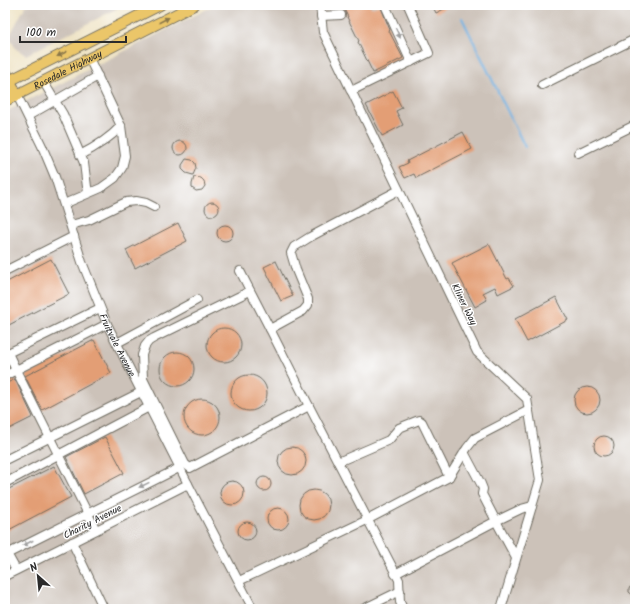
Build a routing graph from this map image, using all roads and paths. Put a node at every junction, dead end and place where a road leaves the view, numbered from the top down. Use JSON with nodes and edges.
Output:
{"nodes":[{"id":1,"x":160,"y":5,"type":"edge"},
{"id":2,"x":194,"y":5,"type":"edge"},
{"id":3,"x":320,"y":5,"type":"edge"},
{"id":4,"x":385,"y":5,"type":"edge"},
{"id":5,"x":408,"y":5,"type":"edge"},
{"id":6,"x":341,"y":15,"type":"dead end"},
{"id":7,"x":321,"y":16,"type":"junction"},
{"id":8,"x":635,"y":39,"type":"edge"},
{"id":9,"x":89,"y":58,"type":"junction"},
{"id":10,"x":411,"y":62,"type":"junction"},
{"id":11,"x":5,"y":71,"type":"edge"},
{"id":12,"x":98,"y":76,"type":"junction"},
{"id":13,"x":43,"y":81,"type":"junction"},
{"id":14,"x":7,"y":82,"type":"edge"},
{"id":15,"x":542,"y":85,"type":"dead end"},
{"id":16,"x":351,"y":91,"type":"junction"},
{"id":17,"x":17,"y":95,"type":"junction"},
{"id":18,"x":55,"y":100,"type":"junction"},
{"id":19,"x":5,"y":101,"type":"edge"},
{"id":20,"x":28,"y":116,"type":"junction"},
{"id":21,"x":635,"y":125,"type":"edge"},
{"id":22,"x":121,"y":126,"type":"junction"},
{"id":23,"x":578,"y":153,"type":"dead end"},
{"id":24,"x":80,"y":155,"type":"junction"},
{"id":25,"x":399,"y":190,"type":"junction"},
{"id":26,"x":89,"y":193,"type":"junction"},
{"id":27,"x":64,"y":204,"type":"junction"},
{"id":28,"x":154,"y":207,"type":"dead end"},
{"id":29,"x":71,"y":225,"type":"junction"},
{"id":30,"x":74,"y":236,"type":"junction"},
{"id":31,"x":5,"y":271,"type":"edge"},
{"id":32,"x":240,"y":271,"type":"dead end"},
{"id":33,"x":250,"y":291,"type":"junction"},
{"id":34,"x":197,"y":300,"type":"dead end"},
{"id":35,"x":100,"y":308,"type":"junction"},
{"id":36,"x":107,"y":324,"type":"junction"},
{"id":37,"x":270,"y":329,"type":"junction"},
{"id":38,"x":117,"y":343,"type":"junction"},
{"id":39,"x":6,"y":352,"type":"edge"},
{"id":40,"x":16,"y":370,"type":"junction"},
{"id":41,"x":5,"y":376,"type":"edge"},
{"id":42,"x":141,"y":392,"type":"junction"},
{"id":43,"x":308,"y":406,"type":"junction"},
{"id":44,"x":149,"y":407,"type":"junction"},
{"id":45,"x":529,"y":410,"type":"junction"},
{"id":46,"x":49,"y":437,"type":"junction"},
{"id":47,"x":464,"y":452,"type":"junction"},
{"id":48,"x":58,"y":455,"type":"junction"},
{"id":49,"x":5,"y":460,"type":"edge"},
{"id":50,"x":338,"y":462,"type":"junction"},
{"id":51,"x":179,"y":468,"type":"junction"},
{"id":52,"x":448,"y":477,"type":"junction"},
{"id":53,"x":5,"y":483,"type":"edge"},
{"id":54,"x":188,"y":484,"type":"junction"},
{"id":55,"x":532,"y":506,"type":"junction"},
{"id":56,"x":86,"y":513,"type":"junction"},
{"id":57,"x":367,"y":520,"type":"junction"},
{"id":58,"x":496,"y":521,"type":"junction"},
{"id":59,"x":96,"y":530,"type":"junction"},
{"id":60,"x":72,"y":542,"type":"junction"},
{"id":61,"x":6,"y":552,"type":"edge"},
{"id":62,"x":516,"y":558,"type":"junction"},
{"id":63,"x":16,"y":570,"type":"junction"},
{"id":64,"x":6,"y":573,"type":"edge"},
{"id":65,"x":395,"y":574,"type":"junction"},
{"id":66,"x":239,"y":581,"type":"junction"},
{"id":67,"x":400,"y":591,"type":"junction"},
{"id":68,"x":104,"y":609,"type":"edge"},
{"id":69,"x":254,"y":609,"type":"edge"},
{"id":70,"x":363,"y":609,"type":"edge"},
{"id":71,"x":403,"y":609,"type":"edge"},
{"id":72,"x":501,"y":609,"type":"edge"}],
"edges":[{"from":1,"to":14,"type":"main road","name":"Rosedale Highway","one_way":true},
{"from":9,"to":2,"type":"main road","name":"Rosedale Highway","one_way":true},
{"from":3,"to":7,"type":"street","name":"Kliner Way"},
{"from":4,"to":10,"type":"street","one_way":true},
{"from":5,"to":10,"type":"street"},
{"from":6,"to":7,"type":"street"},
{"from":7,"to":16,"type":"street","name":"Kliner Way"},
{"from":8,"to":15,"type":"street"},
{"from":9,"to":12,"type":"street"},
{"from":9,"to":13,"type":"main road","name":"Rosedale Highway"},
{"from":10,"to":16,"type":"street"},
{"from":11,"to":14,"type":"main road","name":"Fruitvale Avenue"},
{"from":12,"to":18,"type":"street"},
{"from":12,"to":22,"type":"street"},
{"from":13,"to":17,"type":"main road","name":"Rosedale Highway"},
{"from":13,"to":18,"type":"street"},
{"from":14,"to":17,"type":"main road","name":"Fruitvale Avenue"},
{"from":16,"to":25,"type":"street","name":"Kliner Way"},
{"from":17,"to":19,"type":"main road","name":"Rosedale Highway"},
{"from":17,"to":20,"type":"street","name":"Fruitvale Avenue"},
{"from":18,"to":20,"type":"street"},
{"from":18,"to":24,"type":"street"},
{"from":20,"to":27,"type":"street","name":"Fruitvale Avenue"},
{"from":21,"to":23,"type":"street"},
{"from":22,"to":24,"type":"street"},
{"from":22,"to":26,"type":"street"},
{"from":24,"to":26,"type":"street"},
{"from":25,"to":37,"type":"street"},
{"from":25,"to":45,"type":"street","name":"Kliner Way"},
{"from":26,"to":27,"type":"street"},
{"from":27,"to":29,"type":"street","name":"Fruitvale Avenue"},
{"from":28,"to":29,"type":"street"},
{"from":29,"to":30,"type":"street","name":"Fruitvale Avenue"},
{"from":30,"to":31,"type":"street"},
{"from":30,"to":35,"type":"street","name":"Fruitvale Avenue"},
{"from":32,"to":33,"type":"street"},
{"from":33,"to":37,"type":"street"},
{"from":33,"to":43,"type":"street"},
{"from":34,"to":38,"type":"street"},
{"from":35,"to":36,"type":"street","name":"Fruitvale Avenue"},
{"from":35,"to":39,"type":"street"},
{"from":36,"to":38,"type":"street","name":"Fruitvale Avenue"},
{"from":36,"to":40,"type":"street"},
{"from":37,"to":43,"type":"street"},
{"from":38,"to":42,"type":"street","name":"Fruitvale Avenue"},
{"from":39,"to":40,"type":"street"},
{"from":40,"to":41,"type":"street"},
{"from":40,"to":46,"type":"street"},
{"from":42,"to":44,"type":"street","name":"Fruitvale Avenue"},
{"from":42,"to":46,"type":"street"},
{"from":43,"to":50,"type":"street"},
{"from":44,"to":48,"type":"street"},
{"from":44,"to":51,"type":"street","name":"Fruitvale Avenue"},
{"from":45,"to":47,"type":"street"},
{"from":45,"to":55,"type":"street","name":"Kliner Way"},
{"from":46,"to":48,"type":"street"},
{"from":46,"to":49,"type":"street"},
{"from":47,"to":52,"type":"street"},
{"from":47,"to":58,"type":"street"},
{"from":48,"to":53,"type":"street"},
{"from":48,"to":56,"type":"street"},
{"from":50,"to":52,"type":"street"},
{"from":50,"to":57,"type":"street"},
{"from":51,"to":54,"type":"street","name":"Fruitvale Avenue"},
{"from":51,"to":56,"type":"street","one_way":true},
{"from":52,"to":57,"type":"street"},
{"from":54,"to":59,"type":"street","name":"Charity Avenue"},
{"from":54,"to":66,"type":"street","name":"Fruitvale Avenue"},
{"from":55,"to":58,"type":"street"},
{"from":55,"to":62,"type":"street","name":"Kliner Way"},
{"from":56,"to":59,"type":"street"},
{"from":56,"to":61,"type":"street","one_way":true},
{"from":57,"to":65,"type":"street"},
{"from":57,"to":66,"type":"street"},
{"from":58,"to":62,"type":"street"},
{"from":58,"to":65,"type":"street"},
{"from":59,"to":60,"type":"street","name":"Charity Avenue"},
{"from":60,"to":63,"type":"street","name":"Charity Avenue"},
{"from":60,"to":68,"type":"street"},
{"from":61,"to":63,"type":"street"},
{"from":62,"to":72,"type":"street","name":"Kliner Way"},
{"from":63,"to":64,"type":"street","name":"Charity Avenue"},
{"from":65,"to":67,"type":"street"},
{"from":66,"to":69,"type":"street","name":"Fruitvale Avenue"},
{"from":67,"to":70,"type":"street"},
{"from":67,"to":71,"type":"street"}]}
